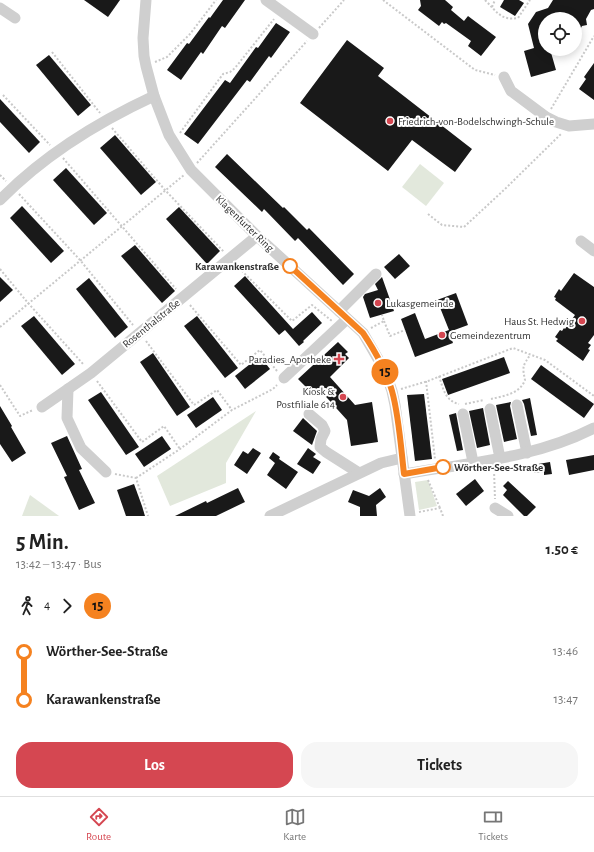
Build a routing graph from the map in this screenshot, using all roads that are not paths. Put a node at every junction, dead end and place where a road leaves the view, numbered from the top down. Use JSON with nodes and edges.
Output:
{"nodes":[{"id":1,"x":146,"y":0,"type":"edge"},
{"id":2,"x":266,"y":0,"type":"edge"},
{"id":3,"x":0,"y":8,"type":"edge"},
{"id":4,"x":15,"y":18,"type":"dead end"},
{"id":5,"x":313,"y":34,"type":"road end"},
{"id":6,"x":504,"y":77,"type":"road end"},
{"id":7,"x":154,"y":96,"type":"junction"},
{"id":8,"x":594,"y":124,"type":"edge"},
{"id":9,"x":0,"y":200,"type":"edge"},
{"id":10,"x":256,"y":236,"type":"junction"},
{"id":11,"x":581,"y":242,"type":"dead end"},
{"id":12,"x":594,"y":251,"type":"edge"},
{"id":13,"x":376,"y":274,"type":"dead end"},
{"id":14,"x":342,"y":319,"type":"junction"},
{"id":15,"x":284,"y":378,"type":"road end"},
{"id":16,"x":68,"y":389,"type":"junction"},
{"id":17,"x":517,"y":405,"type":"dead end"},
{"id":18,"x":42,"y":407,"type":"road end"},
{"id":19,"x":490,"y":409,"type":"dead end"},
{"id":20,"x":309,"y":414,"type":"dead end"},
{"id":21,"x":464,"y":414,"type":"dead end"},
{"id":22,"x":594,"y":428,"type":"edge"},
{"id":23,"x":527,"y":452,"type":"junction"},
{"id":24,"x":402,"y":458,"type":"junction"},
{"id":25,"x":473,"y":462,"type":"junction"},
{"id":26,"x":497,"y":462,"type":"junction"},
{"id":27,"x":106,"y":472,"type":"road end"},
{"id":28,"x":359,"y":473,"type":"junction"},
{"id":29,"x":404,"y":474,"type":"junction"},
{"id":30,"x":495,"y":508,"type":"road end"},
{"id":31,"x":410,"y":515,"type":"edge"},
{"id":32,"x":270,"y":516,"type":"edge"},
{"id":33,"x":508,"y":516,"type":"edge"}],
"edges":[{"from":1,"to":7,"type":"street","name":"Klagenfurter Ring"},
{"from":2,"to":5,"type":"street"},
{"from":3,"to":4,"type":"street"},
{"from":6,"to":8,"type":"street"},
{"from":7,"to":9,"type":"street"},
{"from":7,"to":10,"type":"street","name":"Klagenfurter Ring"},
{"from":10,"to":14,"type":"street","name":"Klagenfurter Ring"},
{"from":10,"to":16,"type":"street","name":"Rosenthalstraße"},
{"from":11,"to":12,"type":"street"},
{"from":13,"to":14,"type":"street"},
{"from":14,"to":15,"type":"street"},
{"from":14,"to":24,"type":"street","name":"Klagenfurter Ring"},
{"from":16,"to":18,"type":"street","name":"Rosenthalstraße"},
{"from":16,"to":27,"type":"street"},
{"from":17,"to":23,"type":"street"},
{"from":19,"to":26,"type":"street"},
{"from":20,"to":28,"type":"street"},
{"from":21,"to":25,"type":"street"},
{"from":22,"to":23,"type":"street"},
{"from":23,"to":26,"type":"street"},
{"from":24,"to":28,"type":"street"},
{"from":24,"to":29,"type":"street","name":"Klagenfurter Ring"},
{"from":25,"to":26,"type":"street"},
{"from":25,"to":29,"type":"street"},
{"from":28,"to":32,"type":"street"},
{"from":29,"to":31,"type":"street","name":"Klagenfurter Ring"},
{"from":30,"to":33,"type":"street"}]}
